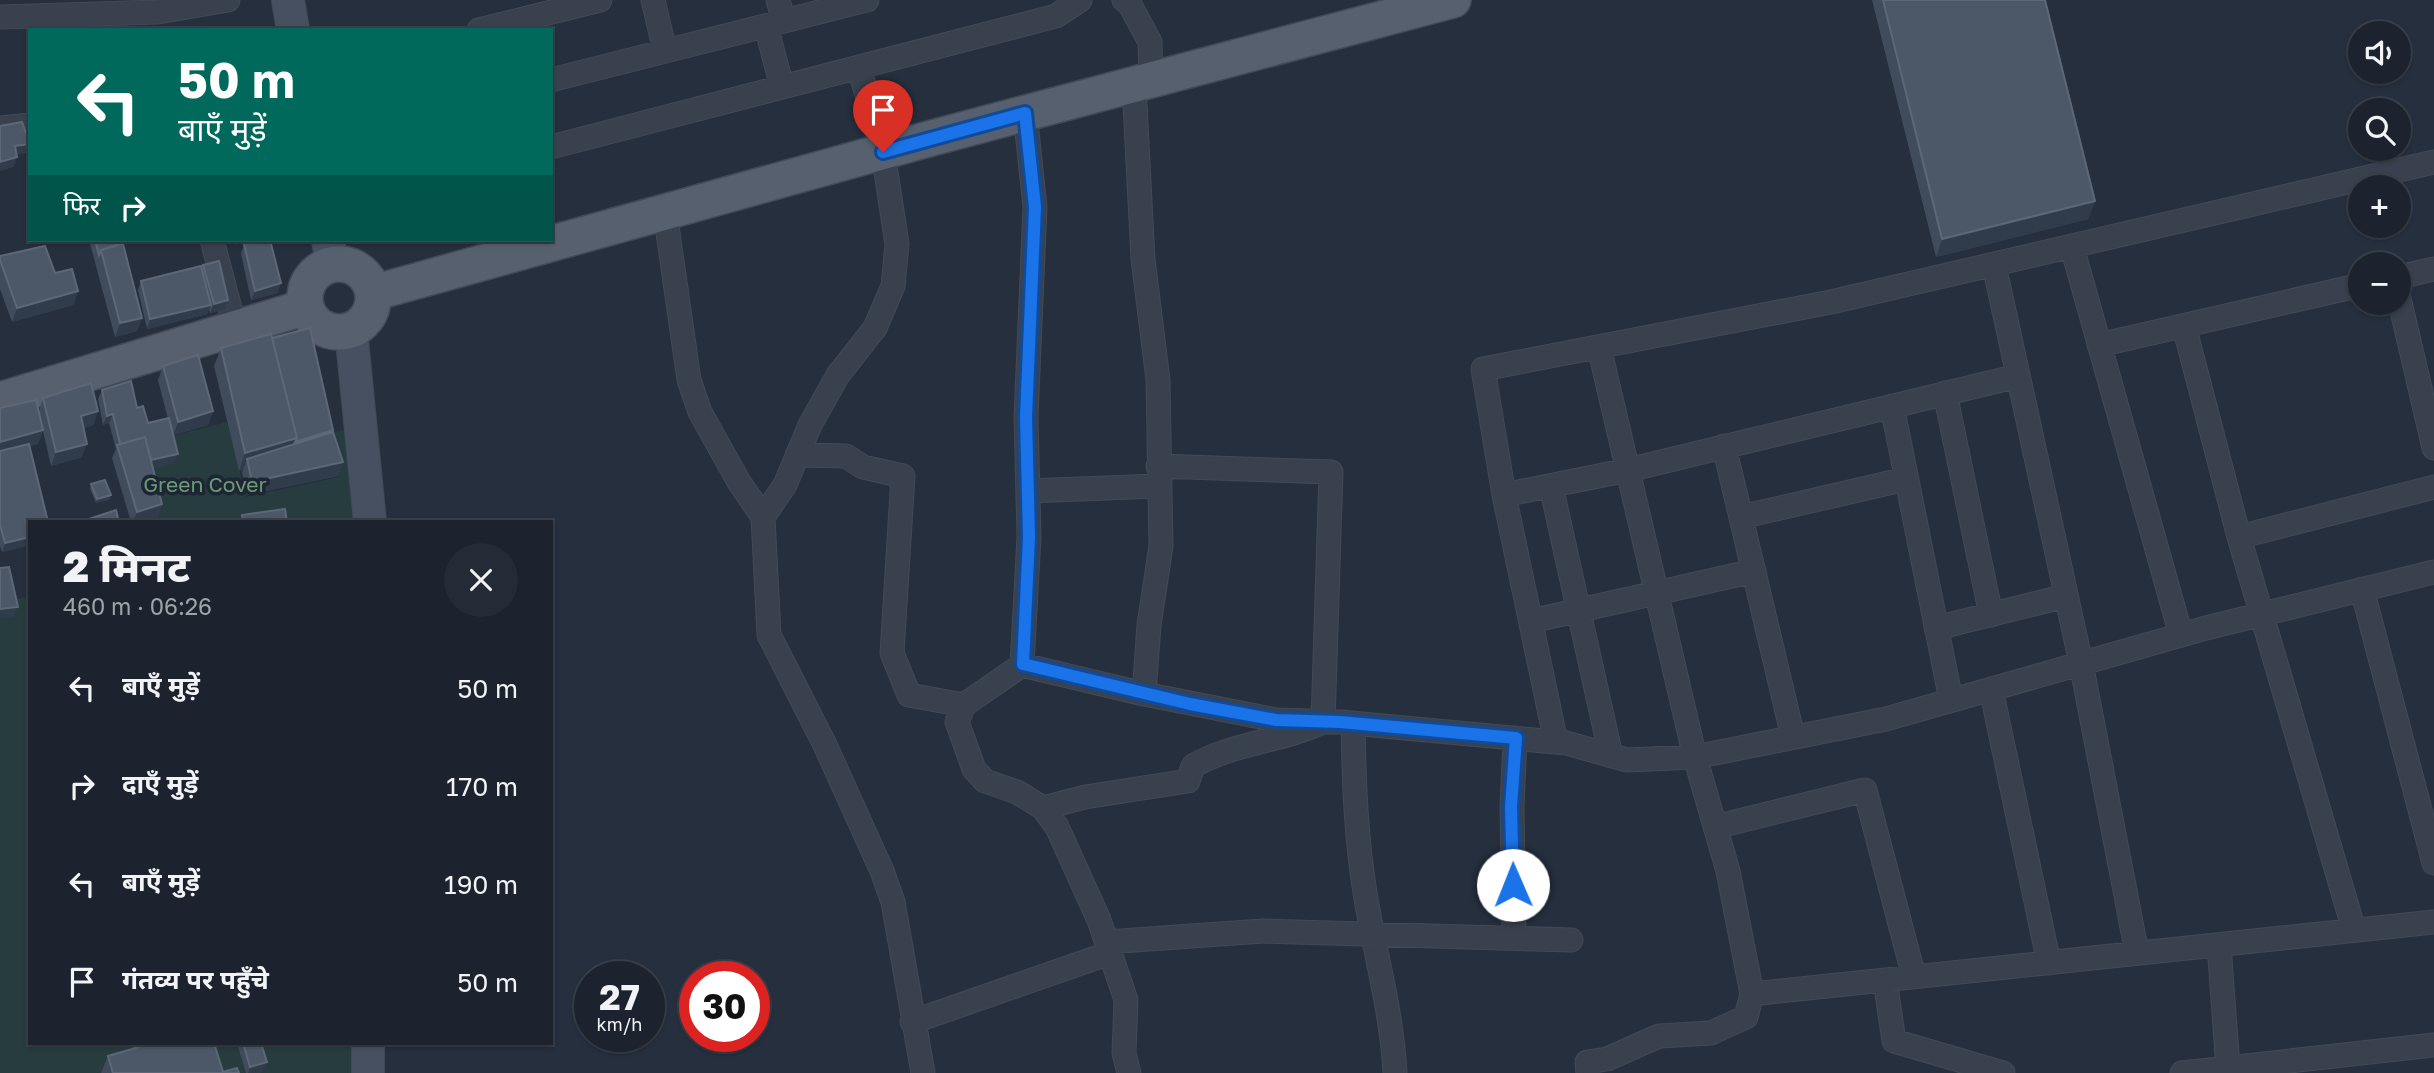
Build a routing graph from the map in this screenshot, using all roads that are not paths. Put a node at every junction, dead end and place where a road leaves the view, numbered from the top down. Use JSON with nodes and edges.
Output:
{"nodes":[{"id":1,"x":228,"y":0,"type":"edge"},
{"id":2,"x":288,"y":0,"type":"edge"},
{"id":3,"x":600,"y":0,"type":"edge"},
{"id":4,"x":653,"y":0,"type":"edge"},
{"id":5,"x":867,"y":0,"type":"edge"},
{"id":6,"x":1080,"y":0,"type":"edge"},
{"id":7,"x":1124,"y":0,"type":"edge"},
{"id":8,"x":1453,"y":0,"type":"edge"},
{"id":9,"x":136,"y":6,"type":"edge"},
{"id":10,"x":776,"y":16,"type":"edge"},
{"id":11,"x":0,"y":17,"type":"edge"},
{"id":12,"x":293,"y":28,"type":"edge"},
{"id":13,"x":487,"y":28,"type":"edge"},
{"id":14,"x":665,"y":51,"type":"junction"},
{"id":15,"x":859,"y":67,"type":"junction"},
{"id":16,"x":553,"y":79,"type":"edge"},
{"id":17,"x":1143,"y":82,"type":"junction"},
{"id":18,"x":782,"y":87,"type":"junction"},
{"id":19,"x":1025,"y":113,"type":"junction"},
{"id":20,"x":28,"y":125,"type":"edge"},
{"id":21,"x":0,"y":128,"type":"edge"},
{"id":22,"x":553,"y":146,"type":"edge"},
{"id":23,"x":883,"y":152,"type":"junction"},
{"id":24,"x":2434,"y":162,"type":"edge"},
{"id":25,"x":665,"y":212,"type":"junction"},
{"id":26,"x":553,"y":240,"type":"edge"},
{"id":27,"x":213,"y":242,"type":"edge"},
{"id":28,"x":547,"y":242,"type":"edge"},
{"id":29,"x":2072,"y":247,"type":"junction"},
{"id":30,"x":330,"y":252,"type":"edge"},
{"id":31,"x":1994,"y":265,"type":"junction"},
{"id":32,"x":2434,"y":269,"type":"edge"},
{"id":33,"x":2411,"y":274,"type":"edge"},
{"id":34,"x":2348,"y":288,"type":"edge"},
{"id":35,"x":373,"y":293,"type":"junction"},
{"id":36,"x":306,"y":307,"type":"junction"},
{"id":37,"x":2403,"y":315,"type":"edge"},
{"id":38,"x":2184,"y":326,"type":"junction"},
{"id":39,"x":351,"y":330,"type":"junction"},
{"id":40,"x":236,"y":331,"type":"junction"},
{"id":41,"x":2099,"y":345,"type":"junction"},
{"id":42,"x":1599,"y":347,"type":"junction"},
{"id":43,"x":2018,"y":376,"type":"junction"},
{"id":44,"x":1945,"y":393,"type":"junction"},
{"id":45,"x":0,"y":400,"type":"edge"},
{"id":46,"x":1892,"y":406,"type":"junction"},
{"id":47,"x":1724,"y":446,"type":"junction"},
{"id":48,"x":2434,"y":448,"type":"edge"},
{"id":49,"x":797,"y":455,"type":"junction"},
{"id":50,"x":1628,"y":470,"type":"junction"},
{"id":51,"x":1158,"y":476,"type":"junction"},
{"id":52,"x":1906,"y":479,"type":"junction"},
{"id":53,"x":1550,"y":486,"type":"junction"},
{"id":54,"x":2434,"y":487,"type":"edge"},
{"id":55,"x":1028,"y":491,"type":"junction"},
{"id":56,"x":1504,"y":495,"type":"junction"},
{"id":57,"x":763,"y":517,"type":"junction"},
{"id":58,"x":1741,"y":517,"type":"junction"},
{"id":59,"x":370,"y":520,"type":"edge"},
{"id":60,"x":2239,"y":537,"type":"junction"},
{"id":61,"x":1754,"y":571,"type":"junction"},
{"id":62,"x":2434,"y":572,"type":"edge"},
{"id":63,"x":2362,"y":589,"type":"junction"},
{"id":64,"x":1657,"y":594,"type":"junction"},
{"id":65,"x":2066,"y":596,"type":"junction"},
{"id":66,"x":1579,"y":611,"type":"junction"},
{"id":67,"x":2262,"y":613,"type":"junction"},
{"id":68,"x":1991,"y":615,"type":"junction"},
{"id":69,"x":1531,"y":621,"type":"junction"},
{"id":70,"x":1936,"y":628,"type":"junction"},
{"id":71,"x":2181,"y":635,"type":"junction"},
{"id":72,"x":2081,"y":663,"type":"junction"},
{"id":73,"x":1023,"y":664,"type":"junction"},
{"id":74,"x":1991,"y":689,"type":"junction"},
{"id":75,"x":1143,"y":694,"type":"junction"},
{"id":76,"x":1951,"y":700,"type":"junction"},
{"id":77,"x":964,"y":705,"type":"junction"},
{"id":78,"x":1322,"y":722,"type":"junction"},
{"id":79,"x":1353,"y":723,"type":"junction"},
{"id":80,"x":1793,"y":737,"type":"junction"},
{"id":81,"x":1516,"y":738,"type":"junction"},
{"id":82,"x":1556,"y":742,"type":"junction"},
{"id":83,"x":1611,"y":756,"type":"junction"},
{"id":84,"x":1695,"y":757,"type":"junction"},
{"id":85,"x":1043,"y":808,"type":"junction"},
{"id":86,"x":1715,"y":827,"type":"junction"},
{"id":87,"x":2434,"y":863,"type":"edge"},
{"id":88,"x":2434,"y":922,"type":"edge"},
{"id":89,"x":2354,"y":930,"type":"junction"},
{"id":90,"x":1373,"y":932,"type":"junction"},
{"id":91,"x":1514,"y":937,"type":"junction"},
{"id":92,"x":1571,"y":940,"type":"dead end"},
{"id":93,"x":2219,"y":945,"type":"junction"},
{"id":94,"x":1108,"y":948,"type":"junction"},
{"id":95,"x":2137,"y":953,"type":"junction"},
{"id":96,"x":2049,"y":963,"type":"junction"},
{"id":97,"x":1914,"y":977,"type":"junction"},
{"id":98,"x":1885,"y":980,"type":"junction"},
{"id":99,"x":1752,"y":994,"type":"junction"},
{"id":100,"x":912,"y":1022,"type":"junction"},
{"id":101,"x":368,"y":1045,"type":"edge"},
{"id":102,"x":2434,"y":1045,"type":"edge"},
{"id":103,"x":2228,"y":1068,"type":"junction"},
{"id":104,"x":368,"y":1073,"type":"edge"},
{"id":105,"x":923,"y":1073,"type":"edge"},
{"id":106,"x":1129,"y":1073,"type":"edge"},
{"id":107,"x":1395,"y":1073,"type":"edge"},
{"id":108,"x":1588,"y":1073,"type":"edge"},
{"id":109,"x":2003,"y":1073,"type":"edge"},
{"id":110,"x":2182,"y":1073,"type":"edge"}],
"edges":[{"from":1,"to":9,"type":"street"},
{"from":2,"to":12,"type":"street"},
{"from":3,"to":13,"type":"street"},
{"from":4,"to":14,"type":"street"},
{"from":5,"to":10,"type":"street"},
{"from":6,"to":15,"type":"street"},
{"from":7,"to":17,"type":"street"},
{"from":8,"to":17,"type":"main road"},
{"from":9,"to":11,"type":"street"},
{"from":10,"to":14,"type":"street"},
{"from":10,"to":18,"type":"street"},
{"from":14,"to":16,"type":"street"},
{"from":15,"to":18,"type":"street"},
{"from":15,"to":23,"type":"street"},
{"from":17,"to":19,"type":"main road"},
{"from":17,"to":51,"type":"street"},
{"from":18,"to":22,"type":"street"},
{"from":19,"to":23,"type":"main road"},
{"from":19,"to":55,"type":"street"},
{"from":20,"to":21,"type":"street"},
{"from":23,"to":25,"type":"main road"},
{"from":23,"to":49,"type":"street"},
{"from":24,"to":29,"type":"street"},
{"from":25,"to":26,"type":"main road"},
{"from":25,"to":57,"type":"street"},
{"from":27,"to":40,"type":"street"},
{"from":28,"to":35,"type":"main road"},
{"from":29,"to":31,"type":"street"},
{"from":29,"to":41,"type":"street"},
{"from":30,"to":35,"type":"main road"},
{"from":30,"to":36,"type":"main road"},
{"from":31,"to":42,"type":"street"},
{"from":31,"to":43,"type":"street"},
{"from":32,"to":33,"type":"street"},
{"from":34,"to":38,"type":"street"},
{"from":35,"to":39,"type":"main road"},
{"from":36,"to":39,"type":"main road"},
{"from":36,"to":40,"type":"main road"},
{"from":37,"to":48,"type":"street"},
{"from":38,"to":41,"type":"street"},
{"from":38,"to":60,"type":"street"},
{"from":39,"to":59,"type":"street"},
{"from":40,"to":45,"type":"main road"},
{"from":41,"to":71,"type":"street"},
{"from":42,"to":50,"type":"street"},
{"from":42,"to":56,"type":"street"},
{"from":43,"to":44,"type":"street"},
{"from":43,"to":65,"type":"street"},
{"from":44,"to":46,"type":"street"},
{"from":44,"to":68,"type":"street"},
{"from":46,"to":47,"type":"street"},
{"from":46,"to":52,"type":"street"},
{"from":47,"to":50,"type":"street"},
{"from":47,"to":58,"type":"street"},
{"from":49,"to":57,"type":"street"},
{"from":49,"to":77,"type":"street"},
{"from":50,"to":53,"type":"street"},
{"from":50,"to":64,"type":"street"},
{"from":51,"to":55,"type":"street"},
{"from":51,"to":75,"type":"street"},
{"from":51,"to":78,"type":"street"},
{"from":52,"to":58,"type":"street"},
{"from":52,"to":70,"type":"street"},
{"from":53,"to":56,"type":"street"},
{"from":53,"to":66,"type":"street"},
{"from":54,"to":60,"type":"street"},
{"from":55,"to":73,"type":"street"},
{"from":56,"to":69,"type":"street"},
{"from":57,"to":100,"type":"street"},
{"from":58,"to":61,"type":"street"},
{"from":60,"to":67,"type":"street"},
{"from":61,"to":64,"type":"street"},
{"from":61,"to":80,"type":"street"},
{"from":62,"to":63,"type":"street"},
{"from":63,"to":67,"type":"street"},
{"from":63,"to":87,"type":"street"},
{"from":64,"to":66,"type":"street"},
{"from":64,"to":84,"type":"street"},
{"from":65,"to":68,"type":"street"},
{"from":65,"to":72,"type":"street"},
{"from":66,"to":69,"type":"street"},
{"from":66,"to":83,"type":"street"},
{"from":67,"to":71,"type":"street"},
{"from":67,"to":89,"type":"street"},
{"from":68,"to":70,"type":"street"},
{"from":69,"to":82,"type":"street"},
{"from":70,"to":76,"type":"street"},
{"from":71,"to":72,"type":"street"},
{"from":72,"to":74,"type":"street"},
{"from":72,"to":95,"type":"street"},
{"from":73,"to":75,"type":"street"},
{"from":73,"to":77,"type":"street"},
{"from":74,"to":76,"type":"street"},
{"from":74,"to":96,"type":"street"},
{"from":75,"to":78,"type":"street"},
{"from":76,"to":80,"type":"street"},
{"from":77,"to":85,"type":"street"},
{"from":78,"to":79,"type":"street"},
{"from":78,"to":85,"type":"street"},
{"from":79,"to":81,"type":"street"},
{"from":79,"to":90,"type":"street"},
{"from":80,"to":84,"type":"street"},
{"from":81,"to":82,"type":"street"},
{"from":81,"to":91,"type":"street"},
{"from":82,"to":83,"type":"street"},
{"from":83,"to":84,"type":"street"},
{"from":84,"to":86,"type":"street"},
{"from":85,"to":94,"type":"street"},
{"from":86,"to":97,"type":"street"},
{"from":86,"to":99,"type":"street"},
{"from":88,"to":89,"type":"street"},
{"from":89,"to":93,"type":"street"},
{"from":90,"to":91,"type":"street"},
{"from":90,"to":94,"type":"street"},
{"from":90,"to":107,"type":"street"},
{"from":91,"to":92,"type":"street"},
{"from":93,"to":95,"type":"street"},
{"from":93,"to":103,"type":"street"},
{"from":94,"to":100,"type":"street"},
{"from":94,"to":106,"type":"street"},
{"from":95,"to":96,"type":"street"},
{"from":96,"to":97,"type":"street"},
{"from":97,"to":98,"type":"street"},
{"from":98,"to":99,"type":"street"},
{"from":98,"to":109,"type":"street"},
{"from":99,"to":108,"type":"street"},
{"from":100,"to":105,"type":"street"},
{"from":101,"to":104,"type":"street"},
{"from":102,"to":103,"type":"street"},
{"from":103,"to":110,"type":"street"}]}
